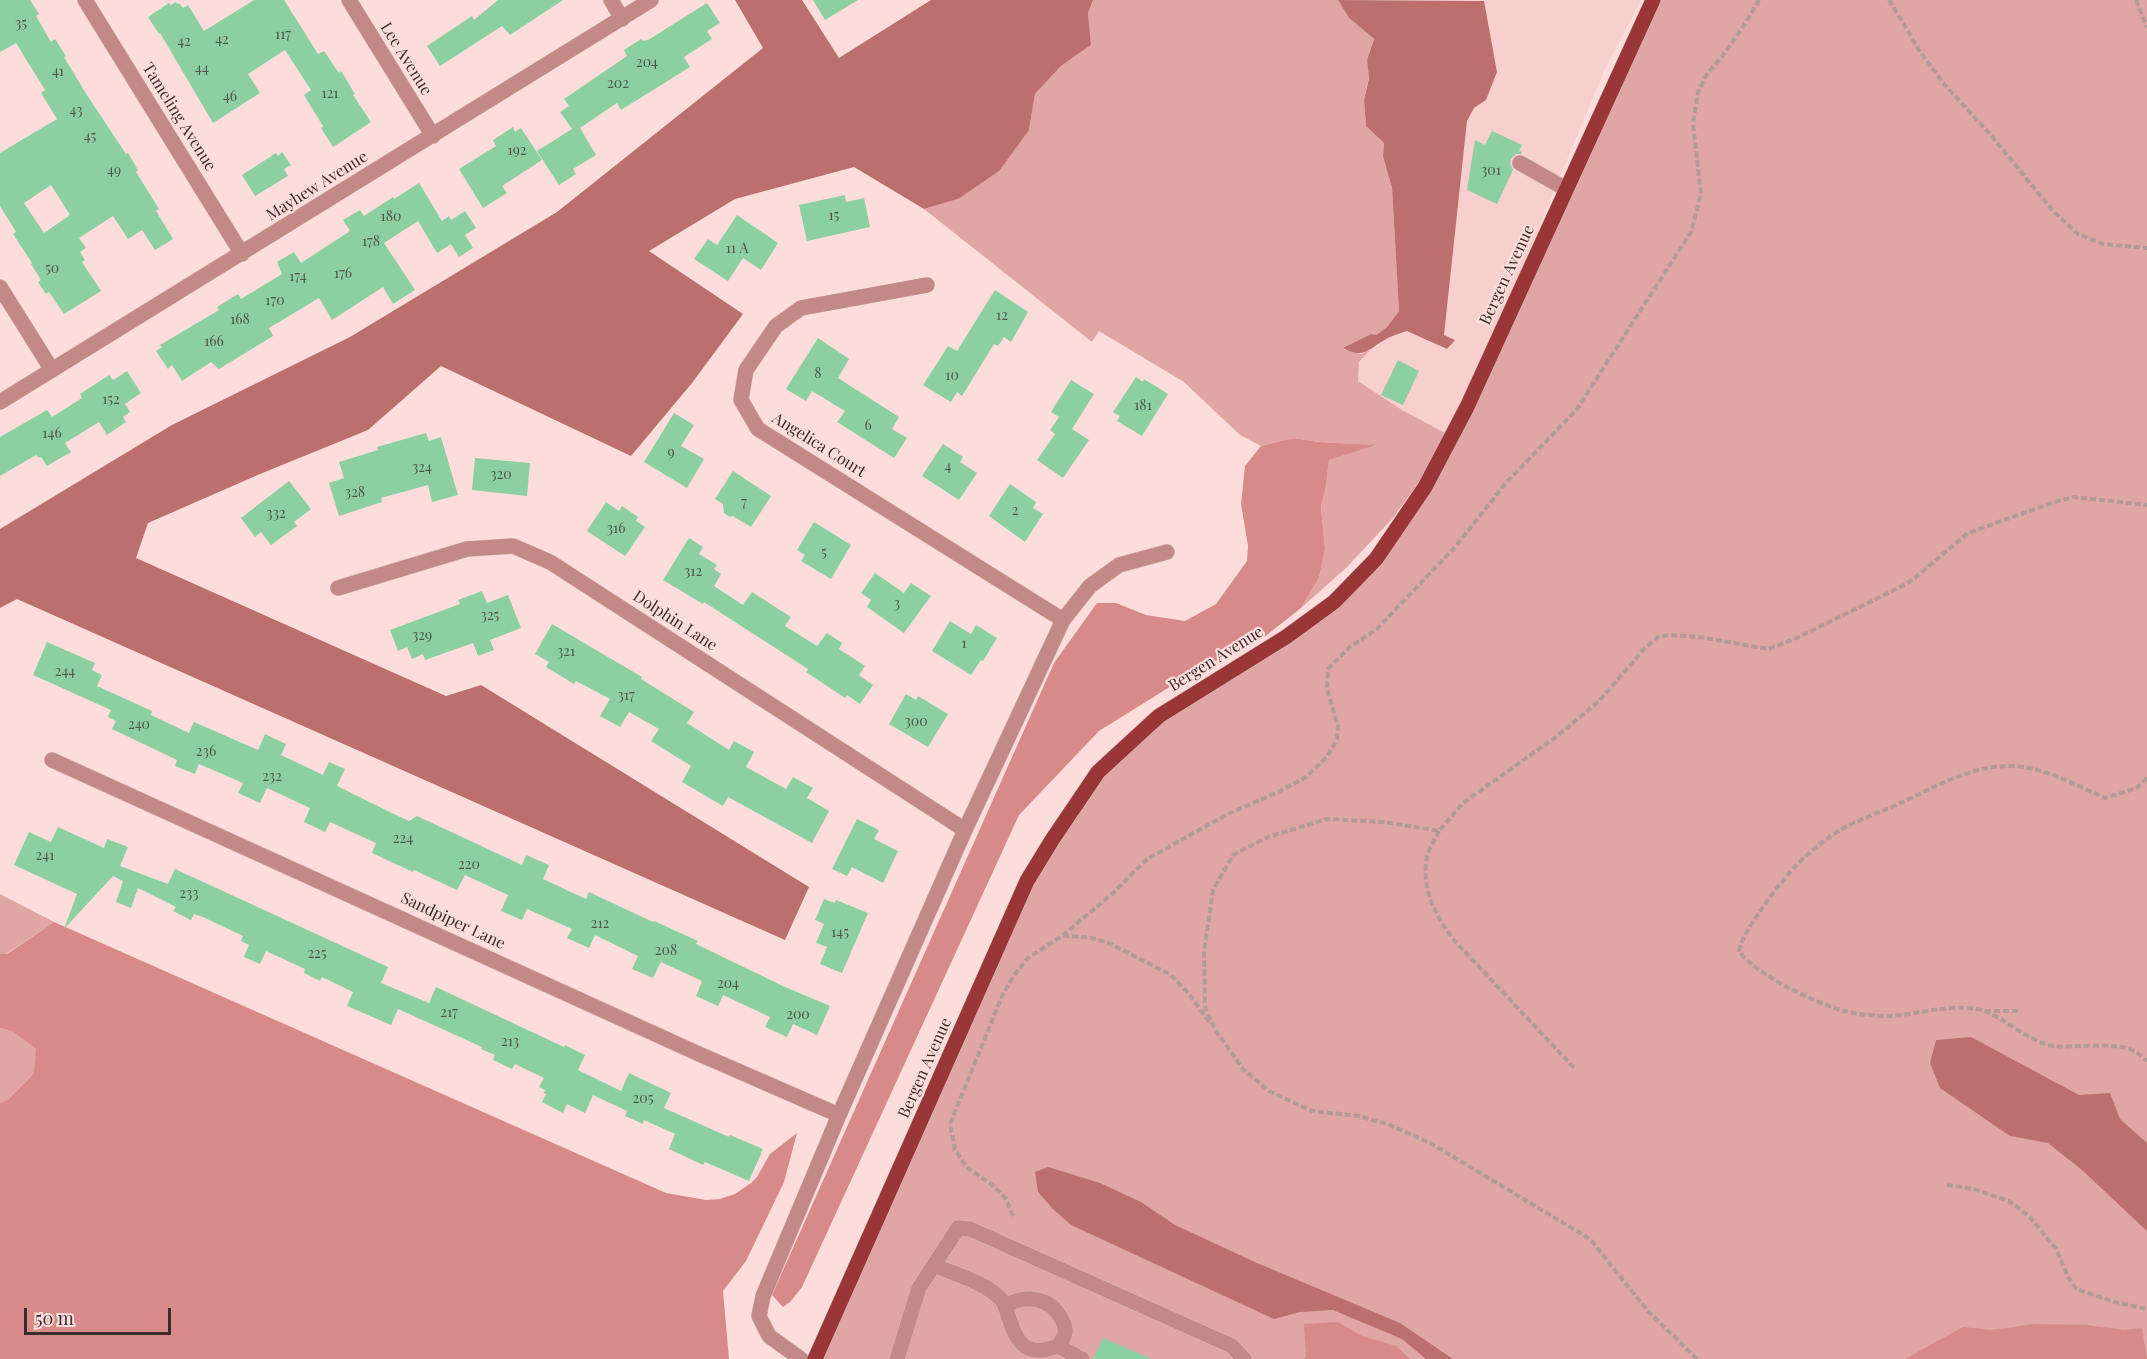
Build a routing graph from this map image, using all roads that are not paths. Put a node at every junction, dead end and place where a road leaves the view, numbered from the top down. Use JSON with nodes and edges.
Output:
{"nodes":[{"id":1,"x":85,"y":0,"type":"edge"},
{"id":2,"x":349,"y":0,"type":"edge"},
{"id":3,"x":611,"y":0,"type":"edge"},
{"id":4,"x":651,"y":0,"type":"edge"},
{"id":5,"x":1653,"y":0,"type":"edge"},
{"id":6,"x":622,"y":19,"type":"junction"},
{"id":7,"x":433,"y":136,"type":"junction"},
{"id":8,"x":1520,"y":163,"type":"dead end"},
{"id":9,"x":1566,"y":189,"type":"junction"},
{"id":10,"x":242,"y":254,"type":"junction"},
{"id":11,"x":927,"y":285,"type":"dead end"},
{"id":12,"x":0,"y":287,"type":"edge"},
{"id":13,"x":52,"y":370,"type":"junction"},
{"id":14,"x":0,"y":402,"type":"edge"},
{"id":15,"x":1167,"y":552,"type":"dead end"},
{"id":16,"x":338,"y":588,"type":"dead end"},
{"id":17,"x":1063,"y":620,"type":"junction"},
{"id":18,"x":52,"y":760,"type":"dead end"},
{"id":19,"x":965,"y":830,"type":"junction"},
{"id":20,"x":839,"y":1115,"type":"junction"},
{"id":21,"x":934,"y":1265,"type":"junction"},
{"id":22,"x":1005,"y":1306,"type":"junction"},
{"id":23,"x":1058,"y":1346,"type":"junction"},
{"id":24,"x":801,"y":1359,"type":"edge"},
{"id":25,"x":815,"y":1359,"type":"edge"},
{"id":26,"x":897,"y":1359,"type":"edge"},
{"id":27,"x":1082,"y":1359,"type":"edge"},
{"id":28,"x":1244,"y":1359,"type":"edge"}],
"edges":[{"from":1,"to":10,"type":"street","name":"Tameling Avenue"},
{"from":2,"to":7,"type":"street","name":"Lee Avenue"},
{"from":3,"to":6,"type":"street"},
{"from":4,"to":6,"type":"street","name":"Mayhew Avenue"},
{"from":5,"to":9,"type":"main road","name":"Bergen Avenue"},
{"from":6,"to":7,"type":"street","name":"Mayhew Avenue"},
{"from":7,"to":10,"type":"street","name":"Mayhew Avenue"},
{"from":8,"to":9,"type":"street"},
{"from":9,"to":25,"type":"main road","name":"Bergen Avenue"},
{"from":10,"to":13,"type":"street","name":"Mayhew Avenue"},
{"from":11,"to":17,"type":"street","name":"Angelica Court"},
{"from":12,"to":13,"type":"street"},
{"from":13,"to":14,"type":"street","name":"Mayhew Avenue"},
{"from":15,"to":17,"type":"street"},
{"from":16,"to":19,"type":"street","name":"Dolphin Lane"},
{"from":17,"to":19,"type":"street"},
{"from":18,"to":20,"type":"street","name":"Sandpiper Lane"},
{"from":19,"to":20,"type":"street"},
{"from":20,"to":24,"type":"street"},
{"from":21,"to":22,"type":"street"},
{"from":21,"to":26,"type":"street"},
{"from":21,"to":28,"type":"street"},
{"from":22,"to":23,"type":"street"},
{"from":22,"to":23,"type":"street"},
{"from":23,"to":27,"type":"street"}]}
